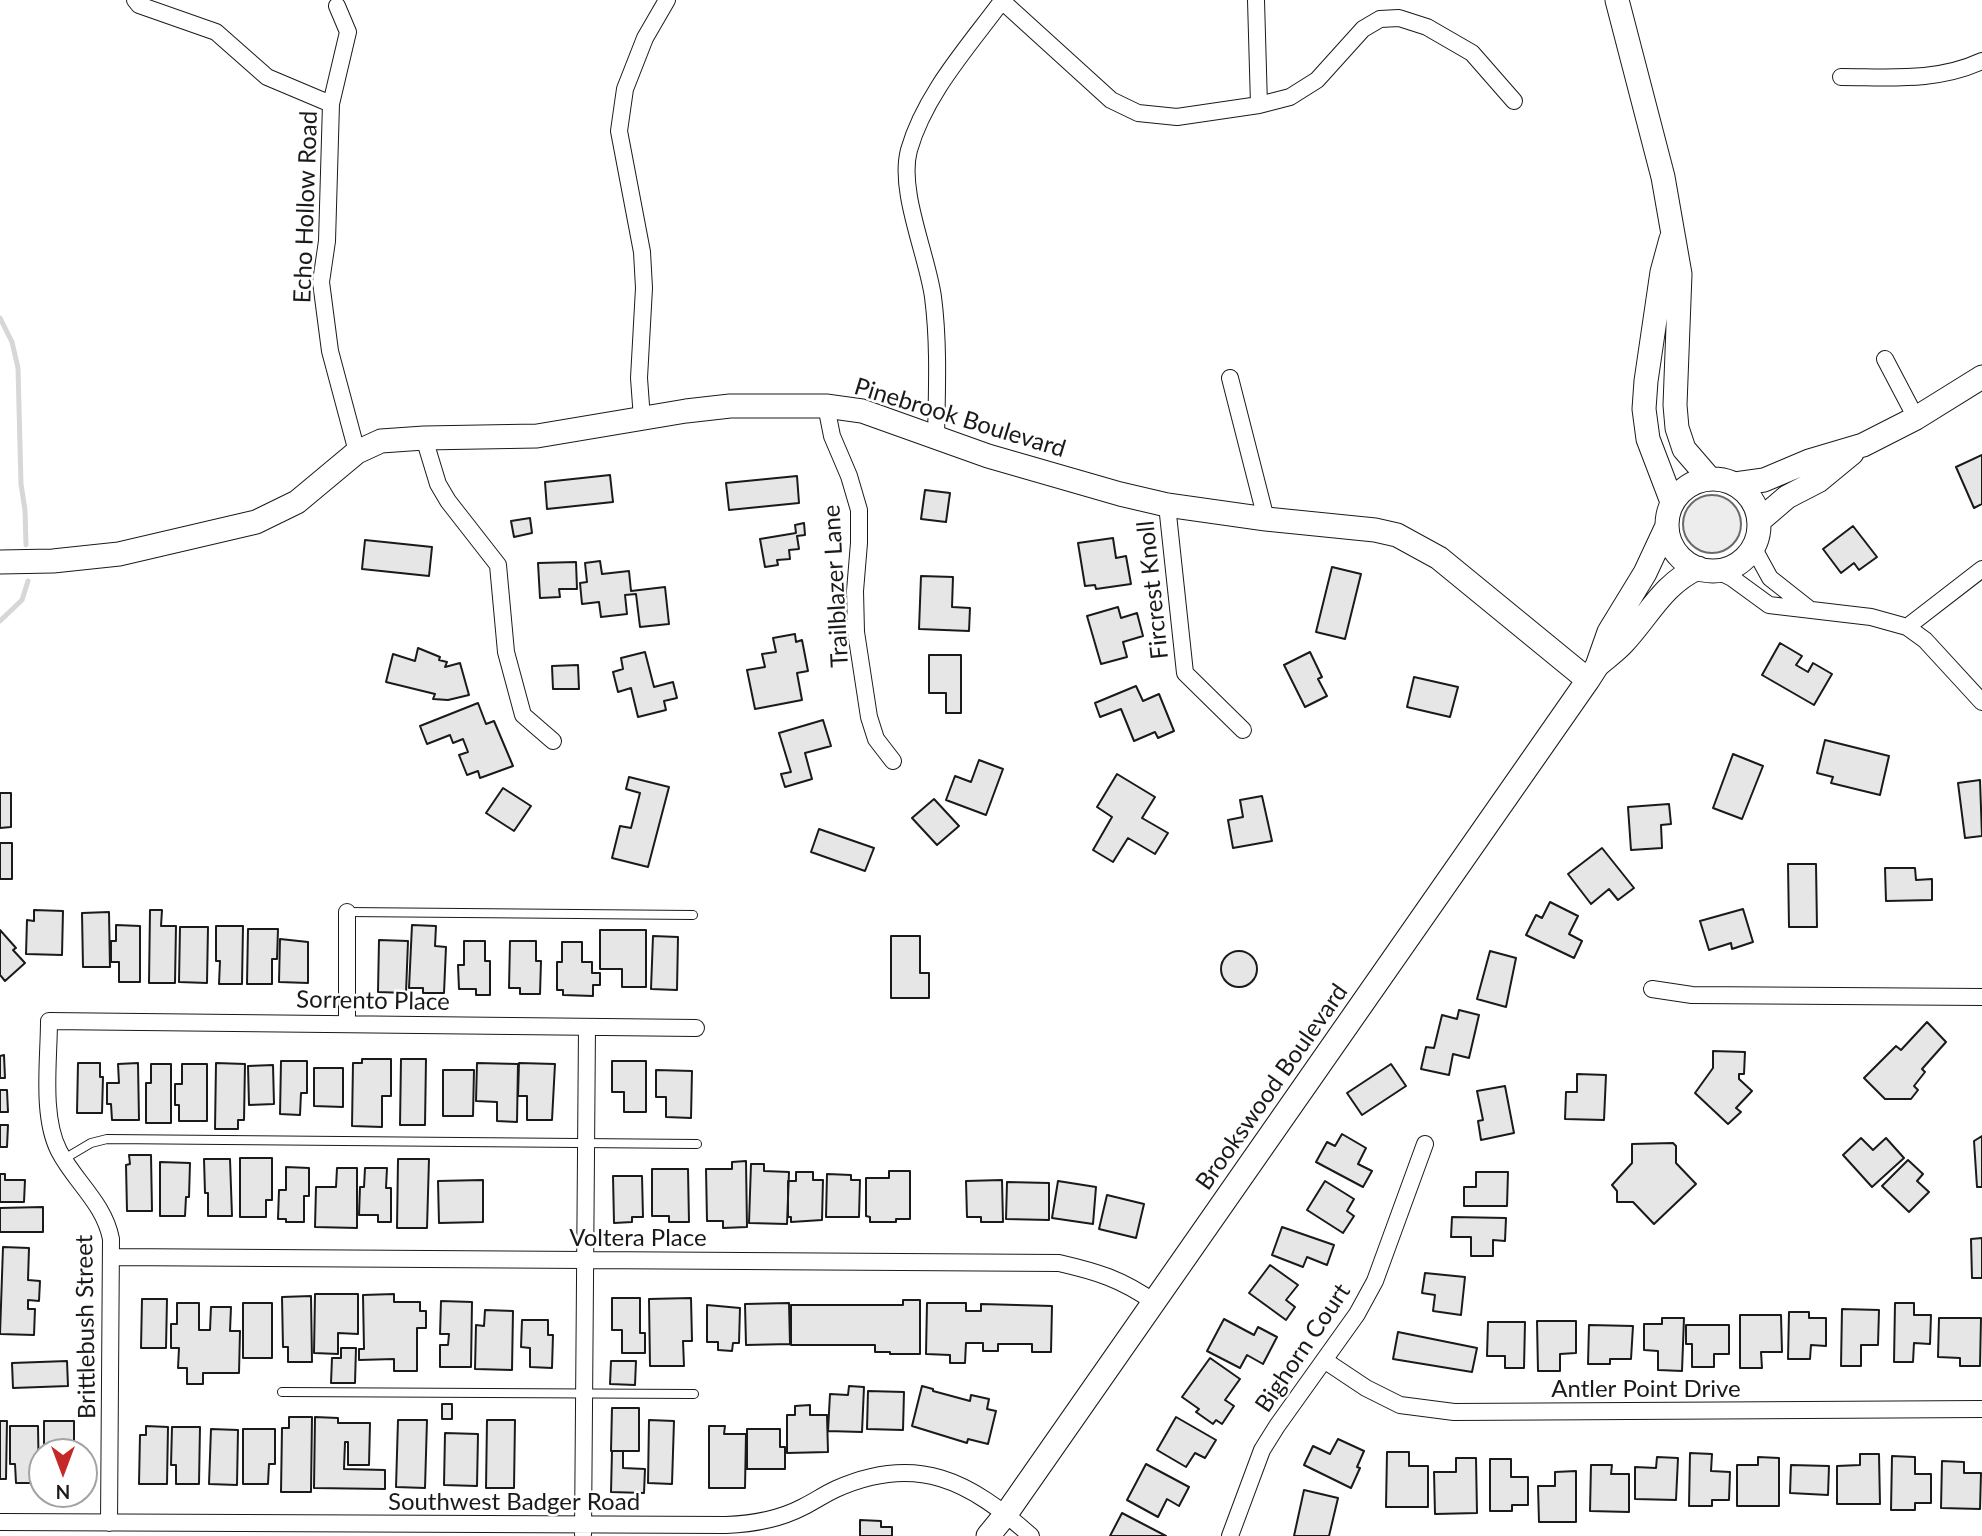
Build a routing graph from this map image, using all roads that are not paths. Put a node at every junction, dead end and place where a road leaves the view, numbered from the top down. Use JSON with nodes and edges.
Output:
{"nodes":[{"id":1,"x":135,"y":0,"type":"edge"},
{"id":2,"x":667,"y":0,"type":"edge"},
{"id":3,"x":1002,"y":0,"type":"edge"},
{"id":4,"x":1255,"y":0,"type":"edge"},
{"id":5,"x":1617,"y":0,"type":"edge"},
{"id":6,"x":337,"y":6,"type":"dead end"},
{"id":7,"x":1982,"y":61,"type":"edge"},
{"id":8,"x":1841,"y":77,"type":"dead end"},
{"id":9,"x":1514,"y":101,"type":"dead end"},
{"id":10,"x":331,"y":104,"type":"junction"},
{"id":11,"x":1259,"y":105,"type":"junction"},
{"id":12,"x":1672,"y":236,"type":"junction"},
{"id":13,"x":1885,"y":359,"type":"dead end"},
{"id":14,"x":1982,"y":377,"type":"edge"},
{"id":15,"x":1230,"y":378,"type":"dead end"},
{"id":16,"x":826,"y":406,"type":"junction"},
{"id":17,"x":1916,"y":418,"type":"junction"},
{"id":18,"x":642,"y":419,"type":"junction"},
{"id":19,"x":936,"y":437,"type":"junction"},
{"id":20,"x":424,"y":438,"type":"junction"},
{"id":21,"x":1863,"y":445,"type":"junction"},
{"id":22,"x":358,"y":452,"type":"junction"},
{"id":23,"x":1709,"y":478,"type":"junction"},
{"id":24,"x":1735,"y":484,"type":"junction"},
{"id":25,"x":1672,"y":502,"type":"junction"},
{"id":26,"x":1167,"y":505,"type":"junction"},
{"id":27,"x":1266,"y":519,"type":"junction"},
{"id":28,"x":1759,"y":521,"type":"junction"},
{"id":29,"x":1666,"y":528,"type":"junction"},
{"id":30,"x":1753,"y":547,"type":"junction"},
{"id":31,"x":0,"y":562,"type":"edge"},
{"id":32,"x":1707,"y":569,"type":"junction"},
{"id":33,"x":1982,"y":569,"type":"edge"},
{"id":34,"x":1810,"y":610,"type":"junction"},
{"id":35,"x":1907,"y":627,"type":"junction"},
{"id":36,"x":1592,"y":673,"type":"junction"},
{"id":37,"x":1982,"y":702,"type":"edge"},
{"id":38,"x":1243,"y":730,"type":"dead end"},
{"id":39,"x":553,"y":741,"type":"dead end"},
{"id":40,"x":893,"y":761,"type":"dead end"},
{"id":41,"x":347,"y":912,"type":"joint"},
{"id":42,"x":693,"y":915,"type":"dead end"},
{"id":43,"x":1652,"y":989,"type":"dead end"},
{"id":44,"x":1982,"y":997,"type":"edge"},
{"id":45,"x":49,"y":1021,"type":"joint"},
{"id":46,"x":347,"y":1024,"type":"junction"},
{"id":47,"x":587,"y":1027,"type":"junction"},
{"id":48,"x":696,"y":1028,"type":"dead end"},
{"id":49,"x":586,"y":1143,"type":"junction"},
{"id":50,"x":698,"y":1144,"type":"dead end"},
{"id":51,"x":1425,"y":1144,"type":"dead end"},
{"id":52,"x":64,"y":1159,"type":"junction"},
{"id":53,"x":112,"y":1257,"type":"junction"},
{"id":54,"x":586,"y":1261,"type":"junction"},
{"id":55,"x":1154,"y":1302,"type":"junction"},
{"id":56,"x":1324,"y":1360,"type":"junction"},
{"id":57,"x":282,"y":1392,"type":"dead end"},
{"id":58,"x":585,"y":1393,"type":"junction"},
{"id":59,"x":694,"y":1394,"type":"dead end"},
{"id":60,"x":1982,"y":1409,"type":"edge"},
{"id":61,"x":1006,"y":1514,"type":"junction"},
{"id":62,"x":0,"y":1522,"type":"edge"},
{"id":63,"x":109,"y":1523,"type":"junction"},
{"id":64,"x":583,"y":1531,"type":"edge"},
{"id":65,"x":988,"y":1536,"type":"edge"},
{"id":66,"x":1031,"y":1536,"type":"edge"},
{"id":67,"x":1230,"y":1536,"type":"edge"}],
"edges":[{"from":1,"to":10,"type":"street"},
{"from":2,"to":18,"type":"street"},
{"from":3,"to":11,"type":"street"},
{"from":3,"to":19,"type":"street"},
{"from":4,"to":11,"type":"street"},
{"from":5,"to":12,"type":"main road"},
{"from":6,"to":10,"type":"street","name":"Echo Hollow Road"},
{"from":7,"to":8,"type":"street"},
{"from":9,"to":11,"type":"street"},
{"from":10,"to":22,"type":"street","name":"Echo Hollow Road"},
{"from":12,"to":23,"type":"main road"},
{"from":12,"to":25,"type":"main road"},
{"from":13,"to":17,"type":"street"},
{"from":14,"to":17,"type":"main road"},
{"from":15,"to":27,"type":"street"},
{"from":16,"to":18,"type":"main road","name":"Pinebrook Boulevard"},
{"from":16,"to":19,"type":"main road","name":"Pinebrook Boulevard"},
{"from":16,"to":40,"type":"street","name":"Trailblazer Lane"},
{"from":17,"to":21,"type":"main road"},
{"from":18,"to":20,"type":"main road","name":"Pinebrook Boulevard"},
{"from":19,"to":26,"type":"main road","name":"Pinebrook Boulevard"},
{"from":20,"to":22,"type":"main road","name":"Pinebrook Boulevard"},
{"from":20,"to":39,"type":"street"},
{"from":21,"to":24,"type":"main road"},
{"from":21,"to":28,"type":"main road"},
{"from":22,"to":31,"type":"main road","name":"Pinebrook Boulevard"},
{"from":23,"to":24,"type":"main road"},
{"from":23,"to":25,"type":"main road"},
{"from":24,"to":28,"type":"main road"},
{"from":25,"to":29,"type":"main road"},
{"from":26,"to":27,"type":"main road","name":"Pinebrook Boulevard"},
{"from":26,"to":38,"type":"street","name":"Fircrest Knoll"},
{"from":27,"to":36,"type":"main road","name":"Pinebrook Boulevard"},
{"from":28,"to":30,"type":"main road"},
{"from":29,"to":32,"type":"main road"},
{"from":29,"to":36,"type":"main road","name":"Brookswood Boulevard"},
{"from":30,"to":32,"type":"main road"},
{"from":30,"to":34,"type":"street"},
{"from":32,"to":34,"type":"street"},
{"from":32,"to":36,"type":"main road","name":"Brookswood Boulevard"},
{"from":33,"to":35,"type":"street"},
{"from":34,"to":35,"type":"street"},
{"from":35,"to":37,"type":"street"},
{"from":36,"to":55,"type":"main road","name":"Brookswood Boulevard"},
{"from":41,"to":42,"type":"lane"},
{"from":41,"to":46,"type":"street"},
{"from":43,"to":44,"type":"street"},
{"from":45,"to":46,"type":"street","name":"Sorrento Place"},
{"from":45,"to":52,"type":"street","name":"Brittlebush Street"},
{"from":46,"to":47,"type":"street","name":"Sorrento Place"},
{"from":47,"to":48,"type":"street","name":"Sorrento Place"},
{"from":47,"to":49,"type":"street"},
{"from":49,"to":50,"type":"lane"},
{"from":49,"to":52,"type":"lane"},
{"from":49,"to":54,"type":"street"},
{"from":51,"to":56,"type":"street","name":"Bighorn Court"},
{"from":52,"to":53,"type":"street","name":"Brittlebush Street"},
{"from":53,"to":54,"type":"street","name":"Voltera Place"},
{"from":53,"to":63,"type":"street","name":"Brittlebush Street"},
{"from":54,"to":55,"type":"street","name":"Voltera Place"},
{"from":54,"to":58,"type":"street"},
{"from":55,"to":61,"type":"main road","name":"Brookswood Boulevard"},
{"from":56,"to":60,"type":"street","name":"Antler Point Drive"},
{"from":56,"to":67,"type":"street","name":"Bighorn Court"},
{"from":57,"to":58,"type":"lane"},
{"from":58,"to":59,"type":"lane"},
{"from":58,"to":64,"type":"street"},
{"from":61,"to":64,"type":"street","name":"Southwest Badger Road"},
{"from":61,"to":65,"type":"main road","name":"Brookswood Boulevard"},
{"from":61,"to":66,"type":"street","name":"Southwest Badger Road"},
{"from":62,"to":63,"type":"street","name":"Southwest Badger Road"},
{"from":63,"to":64,"type":"street","name":"Southwest Badger Road"}]}
